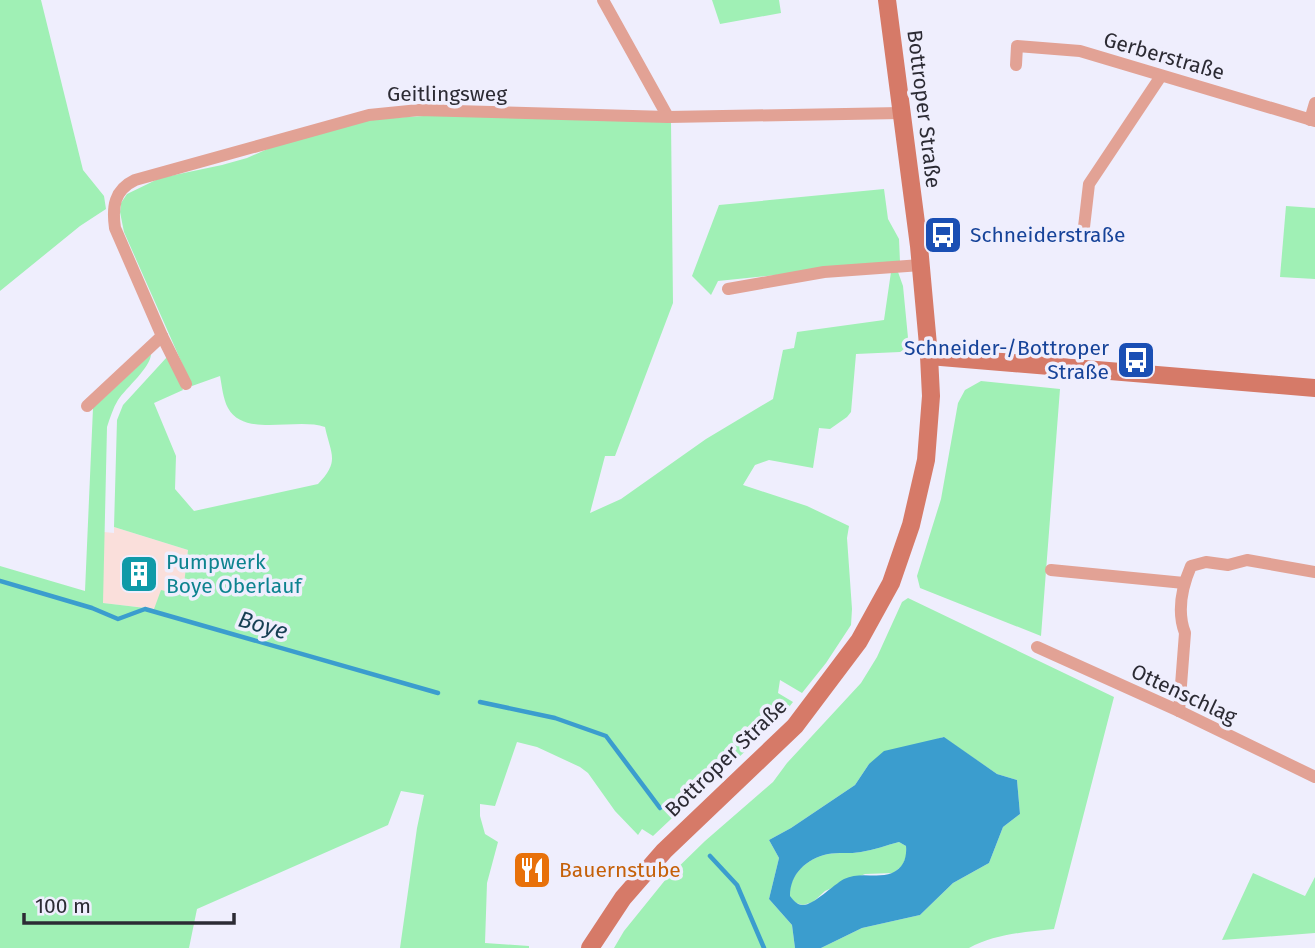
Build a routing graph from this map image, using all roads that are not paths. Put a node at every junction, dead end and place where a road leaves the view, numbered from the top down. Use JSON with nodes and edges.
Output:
{"nodes":[{"id":1,"x":603,"y":0,"type":"edge"},
{"id":2,"x":887,"y":0,"type":"edge"},
{"id":3,"x":1016,"y":65,"type":"dead end"},
{"id":4,"x":1161,"y":76,"type":"junction"},
{"id":5,"x":1315,"y":103,"type":"edge"},
{"id":6,"x":901,"y":113,"type":"junction"},
{"id":7,"x":668,"y":117,"type":"junction"},
{"id":8,"x":1312,"y":121,"type":"edge"},
{"id":9,"x":1084,"y":227,"type":"dead end"},
{"id":10,"x":920,"y":265,"type":"junction"},
{"id":11,"x":728,"y":289,"type":"dead end"},
{"id":12,"x":162,"y":336,"type":"junction"},
{"id":13,"x":929,"y":356,"type":"junction"},
{"id":14,"x":186,"y":384,"type":"dead end"},
{"id":15,"x":1315,"y":388,"type":"edge"},
{"id":16,"x":87,"y":406,"type":"dead end"},
{"id":17,"x":1051,"y":570,"type":"dead end"},
{"id":18,"x":1315,"y":572,"type":"edge"},
{"id":19,"x":1184,"y":583,"type":"junction"},
{"id":20,"x":1037,"y":647,"type":"dead end"},
{"id":21,"x":1179,"y":711,"type":"junction"},
{"id":22,"x":1315,"y":776,"type":"edge"},
{"id":23,"x":590,"y":948,"type":"edge"}],
"edges":[{"from":1,"to":7,"type":"street"},
{"from":2,"to":6,"type":"main road","name":"Bottroper Straße"},
{"from":3,"to":4,"type":"street","name":"Gerberstraße"},
{"from":4,"to":8,"type":"street","name":"Gerberstraße"},
{"from":4,"to":9,"type":"street"},
{"from":5,"to":8,"type":"street"},
{"from":6,"to":7,"type":"street","name":"Geitlingsweg"},
{"from":6,"to":10,"type":"main road","name":"Bottroper Straße"},
{"from":7,"to":12,"type":"street","name":"Geitlingsweg"},
{"from":10,"to":11,"type":"street"},
{"from":10,"to":13,"type":"main road","name":"Bottroper Straße"},
{"from":12,"to":14,"type":"street","name":"Geitlingsweg"},
{"from":12,"to":16,"type":"street"},
{"from":13,"to":15,"type":"main road"},
{"from":13,"to":23,"type":"main road","name":"Bottroper Straße"},
{"from":17,"to":19,"type":"street"},
{"from":18,"to":19,"type":"street"},
{"from":19,"to":21,"type":"street"},
{"from":20,"to":21,"type":"street","name":"Ottenschlag"},
{"from":21,"to":22,"type":"street","name":"Ottenschlag"}]}
